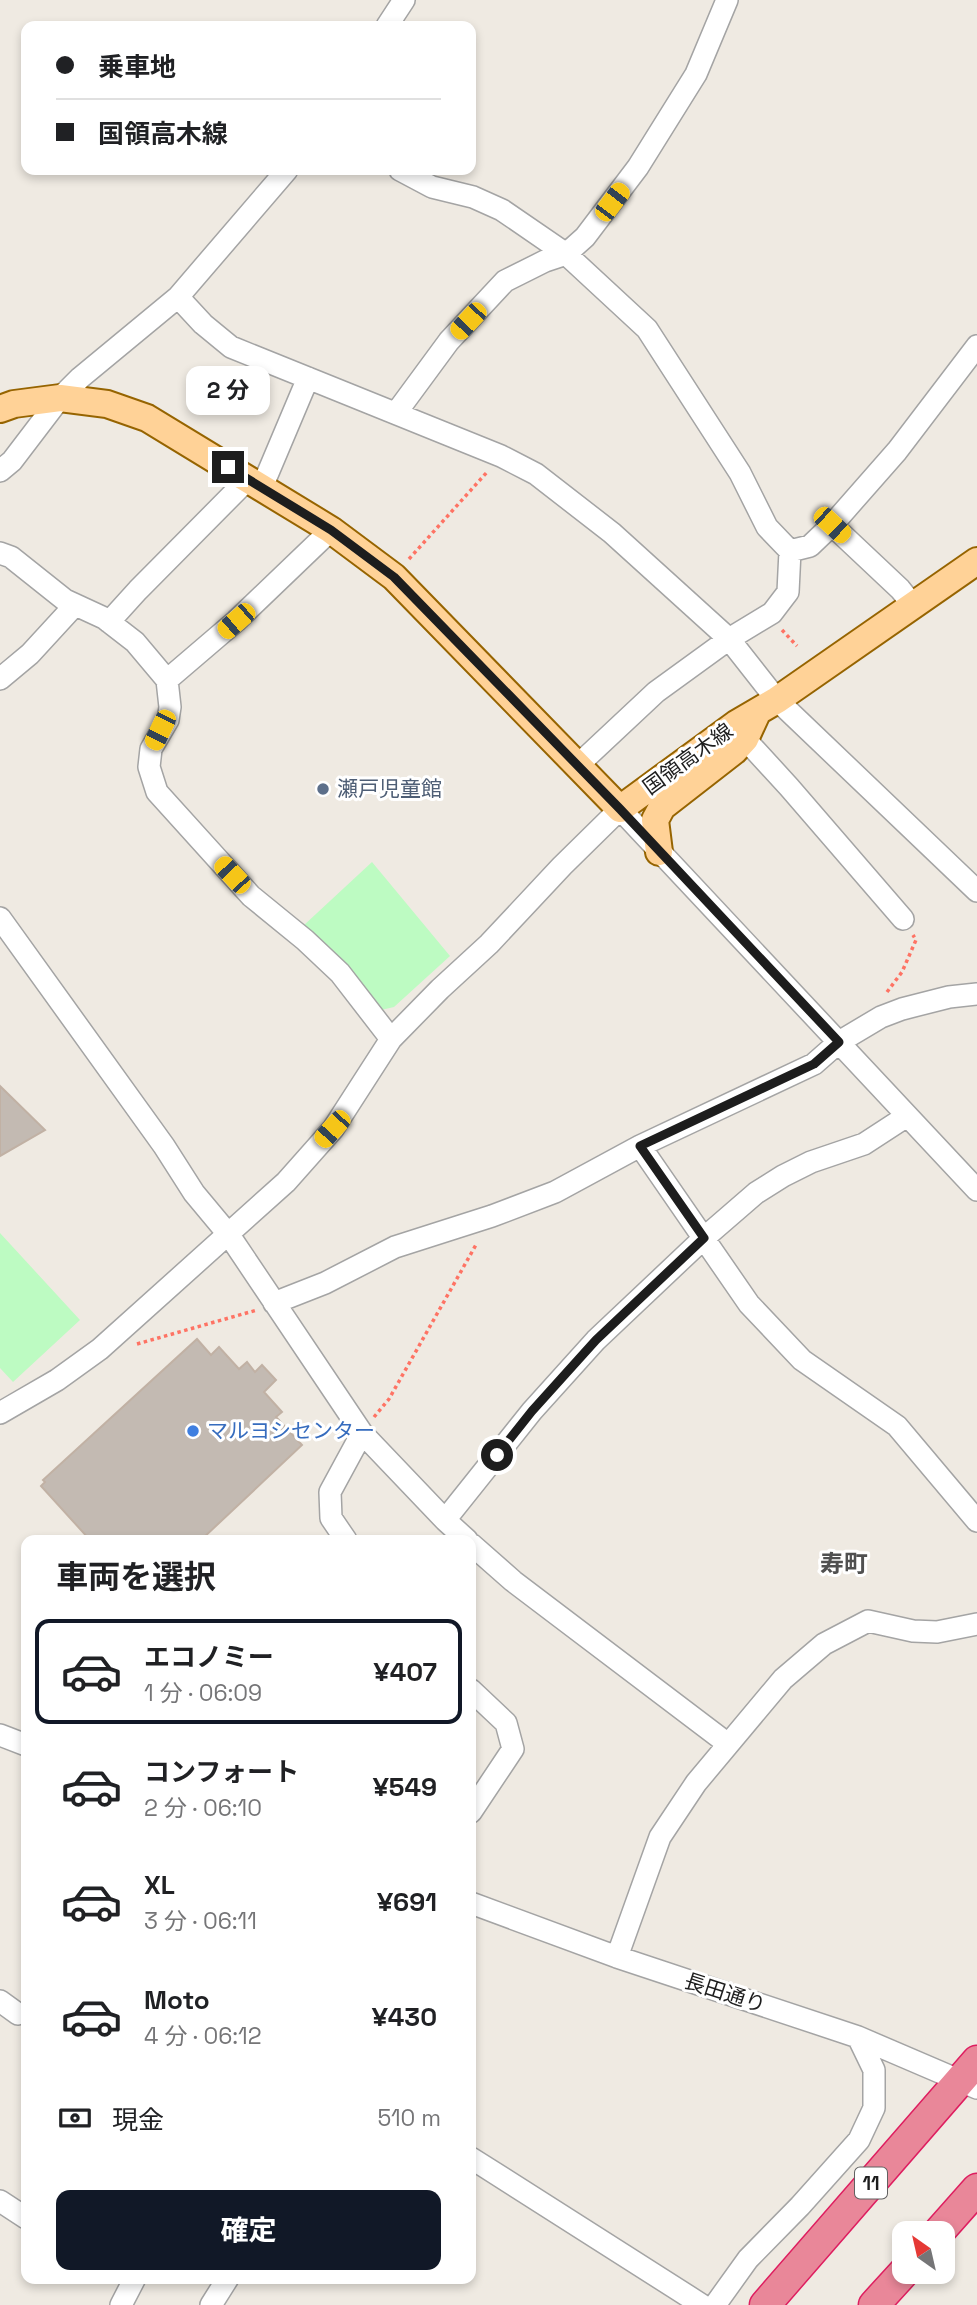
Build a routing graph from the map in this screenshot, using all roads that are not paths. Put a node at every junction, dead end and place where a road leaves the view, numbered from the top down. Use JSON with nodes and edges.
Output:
{"nodes":[{"id":1,"x":404,"y":0,"type":"edge"},
{"id":2,"x":727,"y":0,"type":"edge"},
{"id":3,"x":390,"y":21,"type":"edge"},
{"id":4,"x":284,"y":175,"type":"edge"},
{"id":5,"x":409,"y":175,"type":"edge"},
{"id":6,"x":566,"y":254,"type":"junction"},
{"id":7,"x":178,"y":297,"type":"junction"},
{"id":8,"x":977,"y":346,"type":"edge"},
{"id":9,"x":308,"y":378,"type":"junction"},
{"id":10,"x":60,"y":398,"type":"junction"},
{"id":11,"x":0,"y":409,"type":"edge"},
{"id":12,"x":396,"y":413,"type":"junction"},
{"id":13,"x":0,"y":471,"type":"edge"},
{"id":14,"x":255,"y":483,"type":"junction"},
{"id":15,"x":832,"y":525,"type":"junction"},
{"id":16,"x":331,"y":530,"type":"junction"},
{"id":17,"x":790,"y":551,"type":"junction"},
{"id":18,"x":0,"y":553,"type":"edge"},
{"id":19,"x":977,"y":561,"type":"edge"},
{"id":20,"x":75,"y":605,"type":"junction"},
{"id":21,"x":913,"y":605,"type":"junction"},
{"id":22,"x":110,"y":622,"type":"junction"},
{"id":23,"x":729,"y":639,"type":"junction"},
{"id":24,"x":0,"y":679,"type":"edge"},
{"id":25,"x":167,"y":680,"type":"junction"},
{"id":26,"x":767,"y":706,"type":"junction"},
{"id":27,"x":745,"y":739,"type":"junction"},
{"id":28,"x":577,"y":766,"type":"junction"},
{"id":29,"x":620,"y":809,"type":"junction"},
{"id":30,"x":659,"y":852,"type":"junction"},
{"id":31,"x":976,"y":888,"type":"edge"},
{"id":32,"x":0,"y":918,"type":"edge"},
{"id":33,"x":903,"y":919,"type":"road end"},
{"id":34,"x":977,"y":994,"type":"edge"},
{"id":35,"x":391,"y":1039,"type":"junction"},
{"id":36,"x":839,"y":1042,"type":"junction"},
{"id":37,"x":907,"y":1116,"type":"junction"},
{"id":38,"x":640,"y":1146,"type":"junction"},
{"id":39,"x":977,"y":1190,"type":"edge"},
{"id":40,"x":229,"y":1235,"type":"junction"},
{"id":41,"x":704,"y":1238,"type":"junction"},
{"id":42,"x":274,"y":1303,"type":"junction"},
{"id":43,"x":0,"y":1413,"type":"edge"},
{"id":44,"x":362,"y":1433,"type":"junction"},
{"id":45,"x":445,"y":1520,"type":"junction"},
{"id":46,"x":977,"y":1521,"type":"edge"},
{"id":47,"x":343,"y":1535,"type":"edge"},
{"id":48,"x":461,"y":1535,"type":"edge"},
{"id":49,"x":476,"y":1548,"type":"edge"},
{"id":50,"x":977,"y":1624,"type":"edge"},
{"id":51,"x":476,"y":1695,"type":"edge"},
{"id":52,"x":0,"y":1735,"type":"edge"},
{"id":53,"x":21,"y":1743,"type":"edge"},
{"id":54,"x":728,"y":1744,"type":"junction"},
{"id":55,"x":476,"y":1804,"type":"edge"},
{"id":56,"x":476,"y":1905,"type":"edge"},
{"id":57,"x":617,"y":1956,"type":"junction"},
{"id":58,"x":0,"y":2001,"type":"edge"},
{"id":59,"x":18,"y":2014,"type":"dead end"},
{"id":60,"x":858,"y":2037,"type":"junction"},
{"id":61,"x":972,"y":2076,"type":"edge"},
{"id":62,"x":476,"y":2161,"type":"edge"},
{"id":63,"x":977,"y":2189,"type":"edge"},
{"id":64,"x":0,"y":2201,"type":"edge"},
{"id":65,"x":21,"y":2215,"type":"edge"},
{"id":66,"x":949,"y":2221,"type":"edge"},
{"id":67,"x":129,"y":2284,"type":"edge"},
{"id":68,"x":893,"y":2284,"type":"edge"},
{"id":69,"x":121,"y":2305,"type":"edge"},
{"id":70,"x":702,"y":2305,"type":"edge"},
{"id":71,"x":715,"y":2305,"type":"edge"},
{"id":72,"x":765,"y":2305,"type":"edge"},
{"id":73,"x":874,"y":2305,"type":"edge"}],
"edges":[{"from":1,"to":3,"type":"street"},
{"from":2,"to":6,"type":"street"},
{"from":4,"to":7,"type":"street"},
{"from":5,"to":6,"type":"street"},
{"from":6,"to":12,"type":"street"},
{"from":6,"to":17,"type":"street"},
{"from":7,"to":9,"type":"street"},
{"from":7,"to":10,"type":"street"},
{"from":8,"to":15,"type":"street"},
{"from":9,"to":12,"type":"street"},
{"from":9,"to":14,"type":"street"},
{"from":10,"to":11,"type":"main road"},
{"from":10,"to":13,"type":"street"},
{"from":10,"to":14,"type":"main road"},
{"from":12,"to":23,"type":"street"},
{"from":14,"to":16,"type":"main road"},
{"from":14,"to":22,"type":"street"},
{"from":15,"to":17,"type":"street"},
{"from":15,"to":21,"type":"street"},
{"from":16,"to":25,"type":"street"},
{"from":16,"to":28,"type":"main road"},
{"from":17,"to":23,"type":"street"},
{"from":18,"to":20,"type":"street"},
{"from":19,"to":21,"type":"main road","name":"国領高木線"},
{"from":20,"to":22,"type":"street"},
{"from":20,"to":24,"type":"street"},
{"from":21,"to":26,"type":"main road","name":"国領高木線"},
{"from":22,"to":25,"type":"street"},
{"from":23,"to":26,"type":"street"},
{"from":23,"to":28,"type":"street"},
{"from":25,"to":35,"type":"street"},
{"from":26,"to":27,"type":"main road"},
{"from":26,"to":29,"type":"main road","name":"国領高木線"},
{"from":26,"to":31,"type":"street"},
{"from":27,"to":30,"type":"main road"},
{"from":27,"to":33,"type":"street"},
{"from":28,"to":29,"type":"main road"},
{"from":29,"to":30,"type":"street"},
{"from":29,"to":35,"type":"street"},
{"from":30,"to":36,"type":"street"},
{"from":32,"to":40,"type":"street"},
{"from":34,"to":36,"type":"street"},
{"from":35,"to":40,"type":"street"},
{"from":36,"to":37,"type":"street"},
{"from":36,"to":38,"type":"street"},
{"from":37,"to":39,"type":"street"},
{"from":37,"to":41,"type":"street"},
{"from":38,"to":41,"type":"street"},
{"from":38,"to":42,"type":"street"},
{"from":40,"to":42,"type":"street"},
{"from":40,"to":43,"type":"street"},
{"from":41,"to":45,"type":"street"},
{"from":41,"to":46,"type":"street"},
{"from":42,"to":44,"type":"street"},
{"from":44,"to":45,"type":"street"},
{"from":44,"to":47,"type":"street"},
{"from":45,"to":48,"type":"street"},
{"from":49,"to":54,"type":"street"},
{"from":50,"to":54,"type":"street"},
{"from":51,"to":55,"type":"street"},
{"from":52,"to":53,"type":"street"},
{"from":54,"to":57,"type":"street"},
{"from":56,"to":57,"type":"street","name":"長田通り"},
{"from":57,"to":60,"type":"street","name":"長田通り"},
{"from":58,"to":59,"type":"street"},
{"from":60,"to":61,"type":"street","name":"長田通り"},
{"from":60,"to":71,"type":"street"},
{"from":61,"to":72,"type":"highway","number":"11"},
{"from":62,"to":70,"type":"street"},
{"from":63,"to":66,"type":"highway"},
{"from":64,"to":65,"type":"street"},
{"from":67,"to":69,"type":"street"},
{"from":68,"to":73,"type":"highway"}]}
